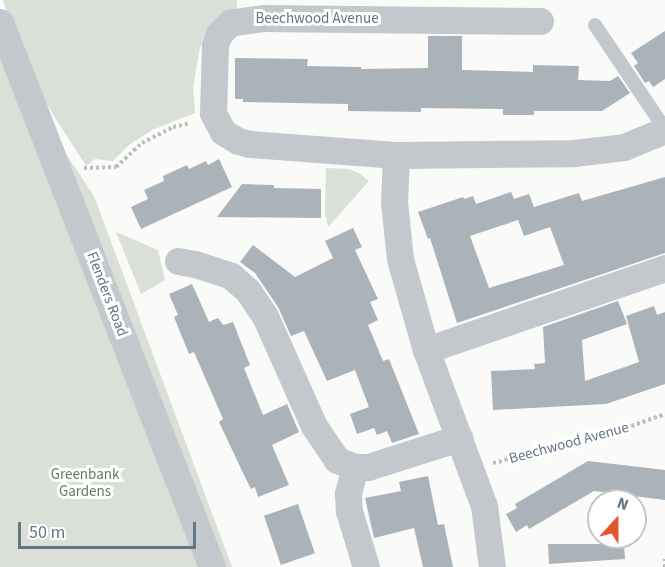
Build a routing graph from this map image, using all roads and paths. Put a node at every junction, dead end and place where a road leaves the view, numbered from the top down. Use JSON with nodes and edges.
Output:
{"nodes":[{"id":1,"x":540,"y":21,"type":"dead end"},
{"id":2,"x":0,"y":22,"type":"edge"},
{"id":3,"x":595,"y":25,"type":"dead end"},
{"id":4,"x":213,"y":113,"type":"junction"},
{"id":5,"x":665,"y":129,"type":"edge"},
{"id":6,"x":396,"y":155,"type":"junction"},
{"id":7,"x":84,"y":168,"type":"dead end"},
{"id":8,"x":191,"y":256,"type":"dead end"},
{"id":9,"x":663,"y":274,"type":"edge"},
{"id":10,"x":426,"y":350,"type":"junction"},
{"id":11,"x":665,"y":414,"type":"edge"},
{"id":12,"x":459,"y":438,"type":"junction"},
{"id":13,"x":355,"y":467,"type":"junction"},
{"id":14,"x":472,"y":470,"type":"junction"},
{"id":15,"x":665,"y":559,"type":"edge"},
{"id":16,"x":212,"y":567,"type":"edge"},
{"id":17,"x":366,"y":567,"type":"edge"},
{"id":18,"x":492,"y":567,"type":"edge"},
{"id":19,"x":665,"y":567,"type":"edge"}],
"edges":[{"from":1,"to":4,"type":"street","name":"Beechwood Avenue"},
{"from":2,"to":16,"type":"street","name":"Flenders Road"},
{"from":3,"to":5,"type":"lane"},
{"from":4,"to":6,"type":"street"},
{"from":4,"to":7,"type":"path"},
{"from":5,"to":6,"type":"street"},
{"from":6,"to":10,"type":"street"},
{"from":8,"to":13,"type":"street"},
{"from":9,"to":10,"type":"street"},
{"from":10,"to":12,"type":"street"},
{"from":11,"to":14,"type":"path","name":"Beechwood Avenue"},
{"from":12,"to":13,"type":"street"},
{"from":12,"to":14,"type":"street"},
{"from":13,"to":17,"type":"street"},
{"from":14,"to":18,"type":"street"},
{"from":15,"to":19,"type":"path"}]}
